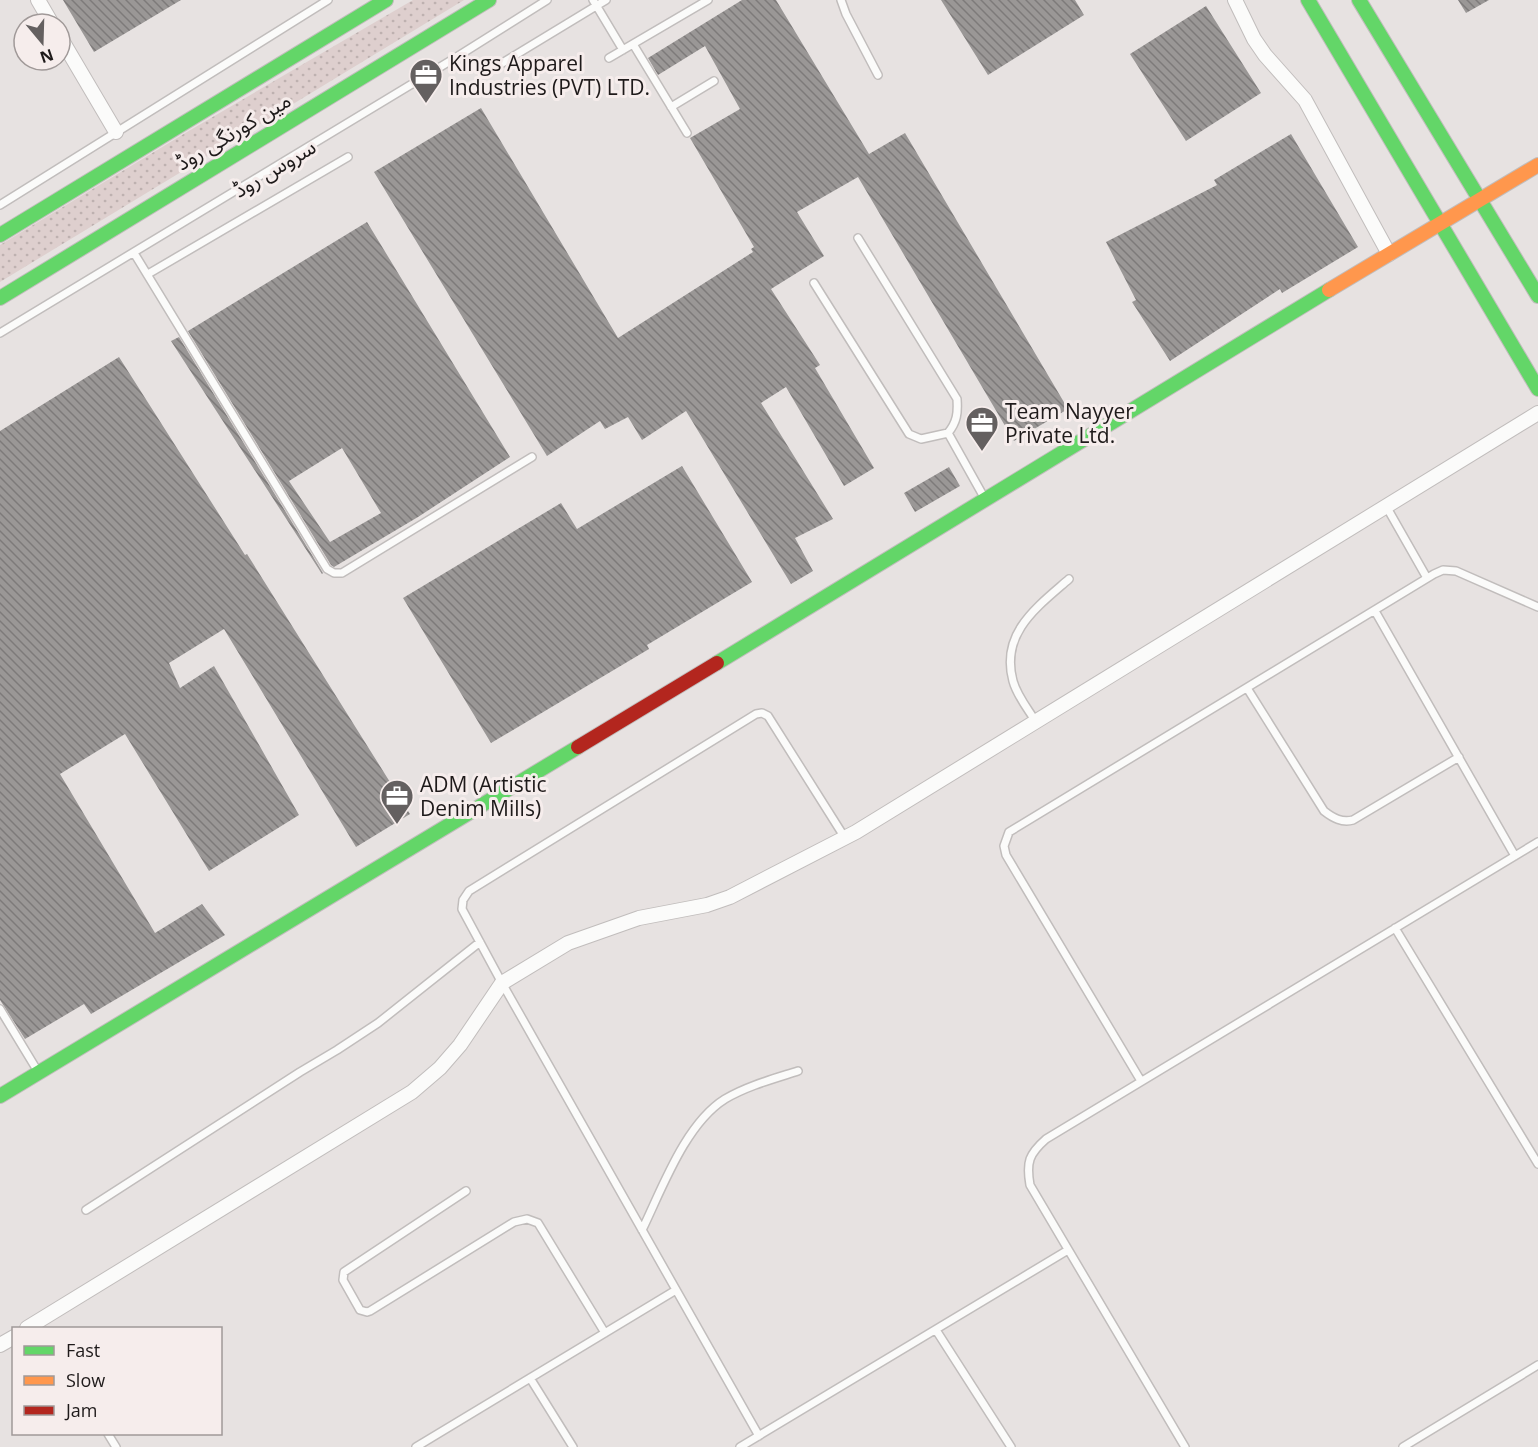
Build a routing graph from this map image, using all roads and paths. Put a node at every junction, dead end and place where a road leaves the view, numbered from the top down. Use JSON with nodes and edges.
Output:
{"nodes":[{"id":1,"x":328,"y":0,"type":"edge"},
{"id":2,"x":386,"y":0,"type":"edge"},
{"id":3,"x":489,"y":0,"type":"edge"},
{"id":4,"x":547,"y":0,"type":"edge"},
{"id":5,"x":606,"y":0,"type":"edge"},
{"id":6,"x":708,"y":0,"type":"edge"},
{"id":7,"x":841,"y":0,"type":"edge"},
{"id":8,"x":1235,"y":0,"type":"edge"},
{"id":9,"x":1308,"y":0,"type":"edge"},
{"id":10,"x":1359,"y":0,"type":"edge"},
{"id":11,"x":595,"y":3,"type":"edge"},
{"id":12,"x":633,"y":44,"type":"junction"},
{"id":13,"x":623,"y":50,"type":"junction"},
{"id":14,"x":72,"y":57,"type":"edge"},
{"id":15,"x":609,"y":58,"type":"dead end"},
{"id":16,"x":494,"y":68,"type":"dead end"},
{"id":17,"x":878,"y":75,"type":"dead end"},
{"id":18,"x":714,"y":81,"type":"dead end"},
{"id":19,"x":671,"y":107,"type":"junction"},
{"id":20,"x":116,"y":132,"type":"junction"},
{"id":21,"x":687,"y":133,"type":"dead end"},
{"id":22,"x":348,"y":157,"type":"dead end"},
{"id":23,"x":1538,"y":165,"type":"edge"},
{"id":24,"x":1480,"y":200,"type":"junction"},
{"id":25,"x":0,"y":205,"type":"edge"},
{"id":26,"x":1440,"y":222,"type":"junction"},
{"id":27,"x":0,"y":235,"type":"edge"},
{"id":28,"x":858,"y":238,"type":"dead end"},
{"id":29,"x":134,"y":253,"type":"junction"},
{"id":30,"x":1389,"y":254,"type":"junction"},
{"id":31,"x":148,"y":274,"type":"junction"},
{"id":32,"x":814,"y":283,"type":"dead end"},
{"id":33,"x":1538,"y":296,"type":"edge"},
{"id":34,"x":0,"y":298,"type":"edge"},
{"id":35,"x":0,"y":333,"type":"edge"},
{"id":36,"x":1538,"y":388,"type":"edge"},
{"id":37,"x":1538,"y":413,"type":"edge"},
{"id":38,"x":948,"y":433,"type":"junction"},
{"id":39,"x":532,"y":457,"type":"dead end"},
{"id":40,"x":986,"y":501,"type":"junction"},
{"id":41,"x":1386,"y":506,"type":"junction"},
{"id":42,"x":1427,"y":578,"type":"junction"},
{"id":43,"x":1068,"y":579,"type":"dead end"},
{"id":44,"x":1538,"y":607,"type":"edge"},
{"id":45,"x":1375,"y":611,"type":"junction"},
{"id":46,"x":1247,"y":688,"type":"junction"},
{"id":47,"x":1036,"y":722,"type":"junction"},
{"id":48,"x":1459,"y":757,"type":"junction"},
{"id":49,"x":845,"y":838,"type":"junction"},
{"id":50,"x":1538,"y":842,"type":"edge"},
{"id":51,"x":1515,"y":856,"type":"junction"},
{"id":52,"x":1395,"y":928,"type":"junction"},
{"id":53,"x":480,"y":942,"type":"junction"},
{"id":54,"x":502,"y":983,"type":"junction"},
{"id":55,"x":0,"y":1009,"type":"edge"},
{"id":56,"x":798,"y":1071,"type":"dead end"},
{"id":57,"x":38,"y":1072,"type":"junction"},
{"id":58,"x":1141,"y":1081,"type":"junction"},
{"id":59,"x":0,"y":1096,"type":"edge"},
{"id":60,"x":1538,"y":1164,"type":"edge"},
{"id":61,"x":465,"y":1191,"type":"dead end"},
{"id":62,"x":86,"y":1209,"type":"dead end"},
{"id":63,"x":642,"y":1230,"type":"junction"},
{"id":64,"x":1068,"y":1250,"type":"junction"},
{"id":65,"x":676,"y":1290,"type":"junction"},
{"id":66,"x":30,"y":1327,"type":"edge"},
{"id":67,"x":936,"y":1330,"type":"junction"},
{"id":68,"x":605,"y":1333,"type":"junction"},
{"id":69,"x":1538,"y":1365,"type":"edge"},
{"id":70,"x":530,"y":1378,"type":"junction"},
{"id":71,"x":759,"y":1436,"type":"junction"},
{"id":72,"x":416,"y":1447,"type":"edge"},
{"id":73,"x":573,"y":1447,"type":"edge"},
{"id":74,"x":740,"y":1447,"type":"edge"},
{"id":75,"x":1011,"y":1447,"type":"edge"},
{"id":76,"x":1185,"y":1447,"type":"edge"},
{"id":77,"x":1403,"y":1447,"type":"edge"}],
"edges":[{"from":1,"to":20,"type":"lane"},
{"from":2,"to":27,"type":"main road","name":"مین کورنگی روڈ"},
{"from":3,"to":34,"type":"main road","name":"مین کورنگی روڈ"},
{"from":4,"to":29,"type":"lane","name":"سروس روڈ"},
{"from":5,"to":11,"type":"lane"},
{"from":6,"to":12,"type":"lane"},
{"from":7,"to":17,"type":"lane"},
{"from":8,"to":30,"type":"street"},
{"from":9,"to":26,"type":"main road"},
{"from":10,"to":24,"type":"main road"},
{"from":11,"to":13,"type":"lane"},
{"from":11,"to":16,"type":"lane"},
{"from":12,"to":13,"type":"lane"},
{"from":12,"to":19,"type":"lane"},
{"from":13,"to":15,"type":"lane"},
{"from":14,"to":20,"type":"street"},
{"from":18,"to":19,"type":"lane"},
{"from":19,"to":21,"type":"lane"},
{"from":20,"to":25,"type":"lane"},
{"from":22,"to":31,"type":"lane"},
{"from":23,"to":24,"type":"main road"},
{"from":24,"to":26,"type":"main road"},
{"from":24,"to":33,"type":"main road"},
{"from":26,"to":30,"type":"main road"},
{"from":26,"to":36,"type":"main road"},
{"from":28,"to":38,"type":"lane"},
{"from":29,"to":31,"type":"lane"},
{"from":29,"to":35,"type":"lane","name":"سروس روڈ"},
{"from":30,"to":40,"type":"main road"},
{"from":31,"to":39,"type":"lane"},
{"from":32,"to":38,"type":"lane"},
{"from":37,"to":41,"type":"street"},
{"from":38,"to":40,"type":"lane"},
{"from":40,"to":57,"type":"main road"},
{"from":41,"to":42,"type":"lane"},
{"from":41,"to":47,"type":"street"},
{"from":42,"to":44,"type":"lane"},
{"from":42,"to":45,"type":"lane"},
{"from":43,"to":47,"type":"lane"},
{"from":45,"to":46,"type":"lane"},
{"from":45,"to":48,"type":"lane"},
{"from":46,"to":48,"type":"lane"},
{"from":46,"to":58,"type":"lane"},
{"from":47,"to":49,"type":"street"},
{"from":48,"to":51,"type":"lane"},
{"from":49,"to":53,"type":"lane"},
{"from":49,"to":54,"type":"street"},
{"from":50,"to":51,"type":"lane"},
{"from":51,"to":52,"type":"lane"},
{"from":52,"to":58,"type":"lane"},
{"from":52,"to":60,"type":"lane"},
{"from":53,"to":54,"type":"lane"},
{"from":53,"to":62,"type":"lane"},
{"from":54,"to":63,"type":"lane"},
{"from":54,"to":66,"type":"street"},
{"from":55,"to":57,"type":"lane"},
{"from":56,"to":63,"type":"lane"},
{"from":57,"to":59,"type":"main road"},
{"from":58,"to":64,"type":"lane"},
{"from":61,"to":68,"type":"lane"},
{"from":63,"to":65,"type":"lane"},
{"from":64,"to":67,"type":"lane"},
{"from":64,"to":76,"type":"lane"},
{"from":65,"to":68,"type":"lane"},
{"from":65,"to":71,"type":"lane"},
{"from":67,"to":71,"type":"lane"},
{"from":67,"to":75,"type":"lane"},
{"from":68,"to":70,"type":"lane"},
{"from":69,"to":77,"type":"lane"},
{"from":70,"to":72,"type":"lane"},
{"from":70,"to":73,"type":"lane"},
{"from":71,"to":74,"type":"lane"}]}
